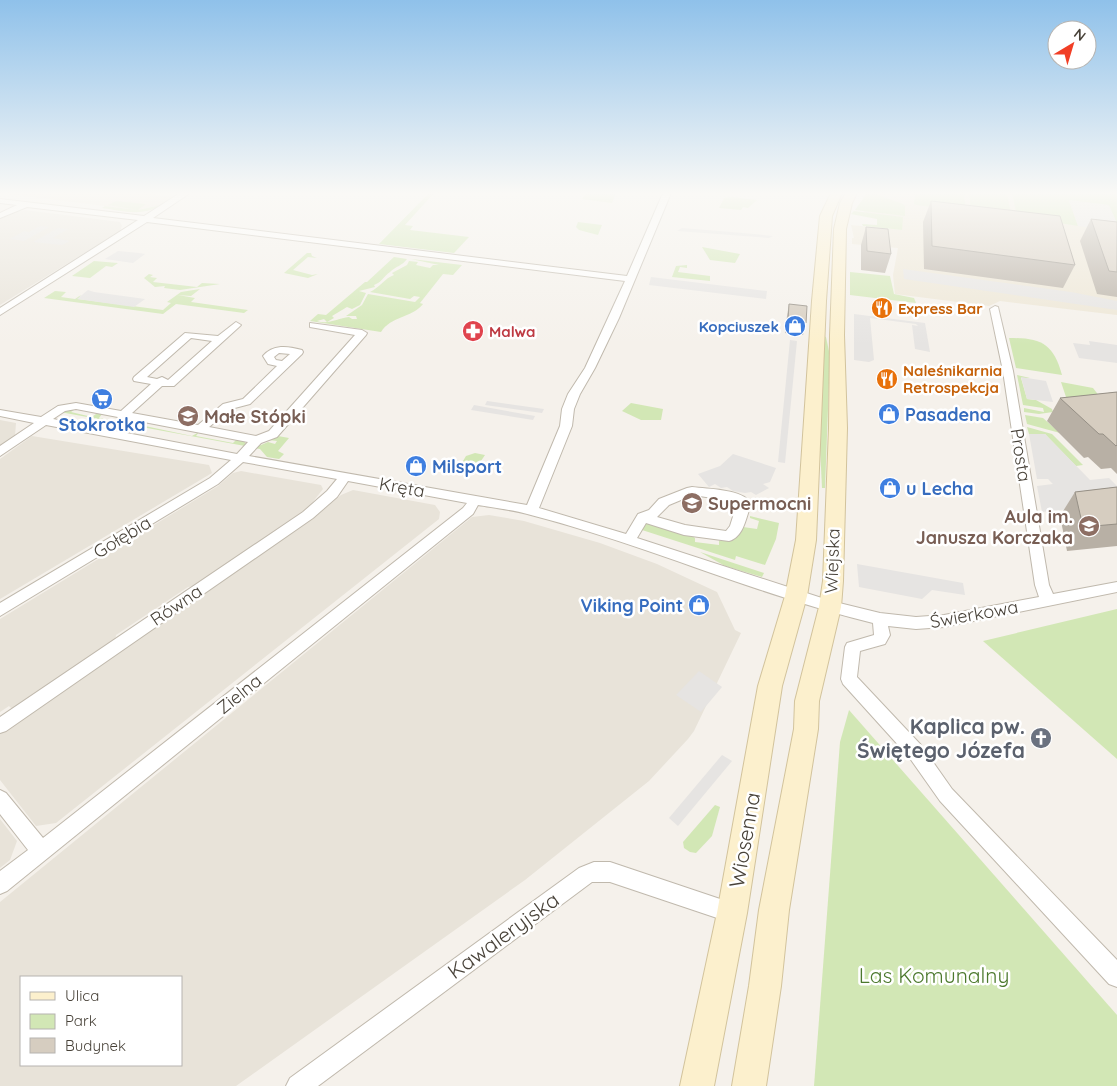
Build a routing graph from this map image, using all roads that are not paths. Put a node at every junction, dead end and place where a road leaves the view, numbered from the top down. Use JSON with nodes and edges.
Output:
{"nodes":[{"id":1,"x":108,"y":244,"type":"edge"},
{"id":2,"x":346,"y":244,"type":"edge"},
{"id":3,"x":645,"y":244,"type":"edge"},
{"id":4,"x":824,"y":244,"type":"edge"},
{"id":5,"x":840,"y":244,"type":"edge"},
{"id":6,"x":630,"y":279,"type":"junction"},
{"id":7,"x":821,"y":281,"type":"junction"},
{"id":8,"x":839,"y":282,"type":"junction"},
{"id":9,"x":828,"y":302,"type":"junction"},
{"id":10,"x":995,"y":309,"type":"dead end"},
{"id":11,"x":0,"y":312,"type":"edge"},
{"id":12,"x":236,"y":325,"type":"dead end"},
{"id":13,"x":313,"y":325,"type":"dead end"},
{"id":14,"x":215,"y":338,"type":"junction"},
{"id":15,"x":284,"y":365,"type":"dead end"},
{"id":16,"x":150,"y":368,"type":"junction"},
{"id":17,"x":171,"y":372,"type":"junction"},
{"id":18,"x":159,"y":383,"type":"junction"},
{"id":19,"x":0,"y":413,"type":"edge"},
{"id":20,"x":124,"y":414,"type":"junction"},
{"id":21,"x":44,"y":421,"type":"junction"},
{"id":22,"x":202,"y":429,"type":"junction"},
{"id":23,"x":257,"y":440,"type":"junction"},
{"id":24,"x":0,"y":452,"type":"edge"},
{"id":25,"x":240,"y":458,"type":"junction"},
{"id":26,"x":344,"y":477,"type":"junction"},
{"id":27,"x":475,"y":500,"type":"junction"},
{"id":28,"x":531,"y":510,"type":"junction"},
{"id":29,"x":643,"y":517,"type":"junction"},
{"id":30,"x":629,"y":540,"type":"junction"},
{"id":31,"x":806,"y":540,"type":"junction"},
{"id":32,"x":834,"y":546,"type":"junction"},
{"id":33,"x":1117,"y":587,"type":"edge"},
{"id":34,"x":796,"y":596,"type":"junction"},
{"id":35,"x":1048,"y":600,"type":"junction"},
{"id":36,"x":830,"y":607,"type":"junction"},
{"id":37,"x":0,"y":610,"type":"edge"},
{"id":38,"x":880,"y":619,"type":"junction"},
{"id":39,"x":0,"y":726,"type":"edge"},
{"id":40,"x":0,"y":799,"type":"edge"},
{"id":41,"x":42,"y":851,"type":"junction"},
{"id":42,"x":0,"y":884,"type":"edge"},
{"id":43,"x":732,"y":913,"type":"junction"},
{"id":44,"x":1117,"y":976,"type":"edge"},
{"id":45,"x":298,"y":1086,"type":"edge"},
{"id":46,"x":697,"y":1086,"type":"edge"},
{"id":47,"x":749,"y":1086,"type":"edge"}],
"edges":[{"from":1,"to":11,"type":"street"},
{"from":2,"to":6,"type":"street"},
{"from":3,"to":6,"type":"street"},
{"from":4,"to":7,"type":"main road","name":"Wiejska"},
{"from":5,"to":8,"type":"main road","name":"Wiejska"},
{"from":6,"to":28,"type":"street"},
{"from":7,"to":8,"type":"main road"},
{"from":7,"to":9,"type":"main road","name":"Wiejska"},
{"from":8,"to":9,"type":"main road","name":"Wiejska"},
{"from":9,"to":31,"type":"main road","name":"Wiejska"},
{"from":9,"to":32,"type":"main road","name":"Wiejska"},
{"from":10,"to":35,"type":"street","name":"Prosta"},
{"from":12,"to":14,"type":"street"},
{"from":13,"to":23,"type":"street","name":"Gołębia"},
{"from":14,"to":16,"type":"street"},
{"from":14,"to":17,"type":"street"},
{"from":14,"to":18,"type":"street"},
{"from":15,"to":22,"type":"street"},
{"from":16,"to":17,"type":"street"},
{"from":16,"to":18,"type":"street"},
{"from":17,"to":18,"type":"street"},
{"from":18,"to":20,"type":"street"},
{"from":19,"to":21,"type":"street","name":"Kręta"},
{"from":20,"to":21,"type":"street"},
{"from":20,"to":22,"type":"street"},
{"from":21,"to":24,"type":"street"},
{"from":21,"to":25,"type":"street","name":"Kręta"},
{"from":22,"to":23,"type":"street"},
{"from":23,"to":25,"type":"street","name":"Gołębia"},
{"from":25,"to":26,"type":"street","name":"Kręta"},
{"from":25,"to":37,"type":"street","name":"Gołębia"},
{"from":26,"to":27,"type":"street","name":"Kręta"},
{"from":26,"to":39,"type":"street","name":"Równa"},
{"from":27,"to":28,"type":"street","name":"Kręta"},
{"from":27,"to":41,"type":"street","name":"Zielna"},
{"from":28,"to":30,"type":"street","name":"Kręta"},
{"from":29,"to":29,"type":"street"},
{"from":29,"to":30,"type":"street"},
{"from":30,"to":34,"type":"street","name":"Kręta"},
{"from":31,"to":32,"type":"main road"},
{"from":31,"to":34,"type":"main road","name":"Wiejska"},
{"from":32,"to":36,"type":"main road","name":"Wiejska"},
{"from":33,"to":35,"type":"street","name":"Świerkowa"},
{"from":34,"to":36,"type":"street","name":"Wiejska"},
{"from":34,"to":43,"type":"main road","name":"Wiosenna"},
{"from":35,"to":38,"type":"street","name":"Świerkowa"},
{"from":36,"to":38,"type":"street","name":"Świerkowa"},
{"from":36,"to":47,"type":"main road"},
{"from":38,"to":44,"type":"street"},
{"from":40,"to":41,"type":"street"},
{"from":41,"to":42,"type":"street","name":"Zielna"},
{"from":43,"to":45,"type":"street","name":"Kawaleryjska"},
{"from":43,"to":46,"type":"main road","name":"Wiosenna"}]}
